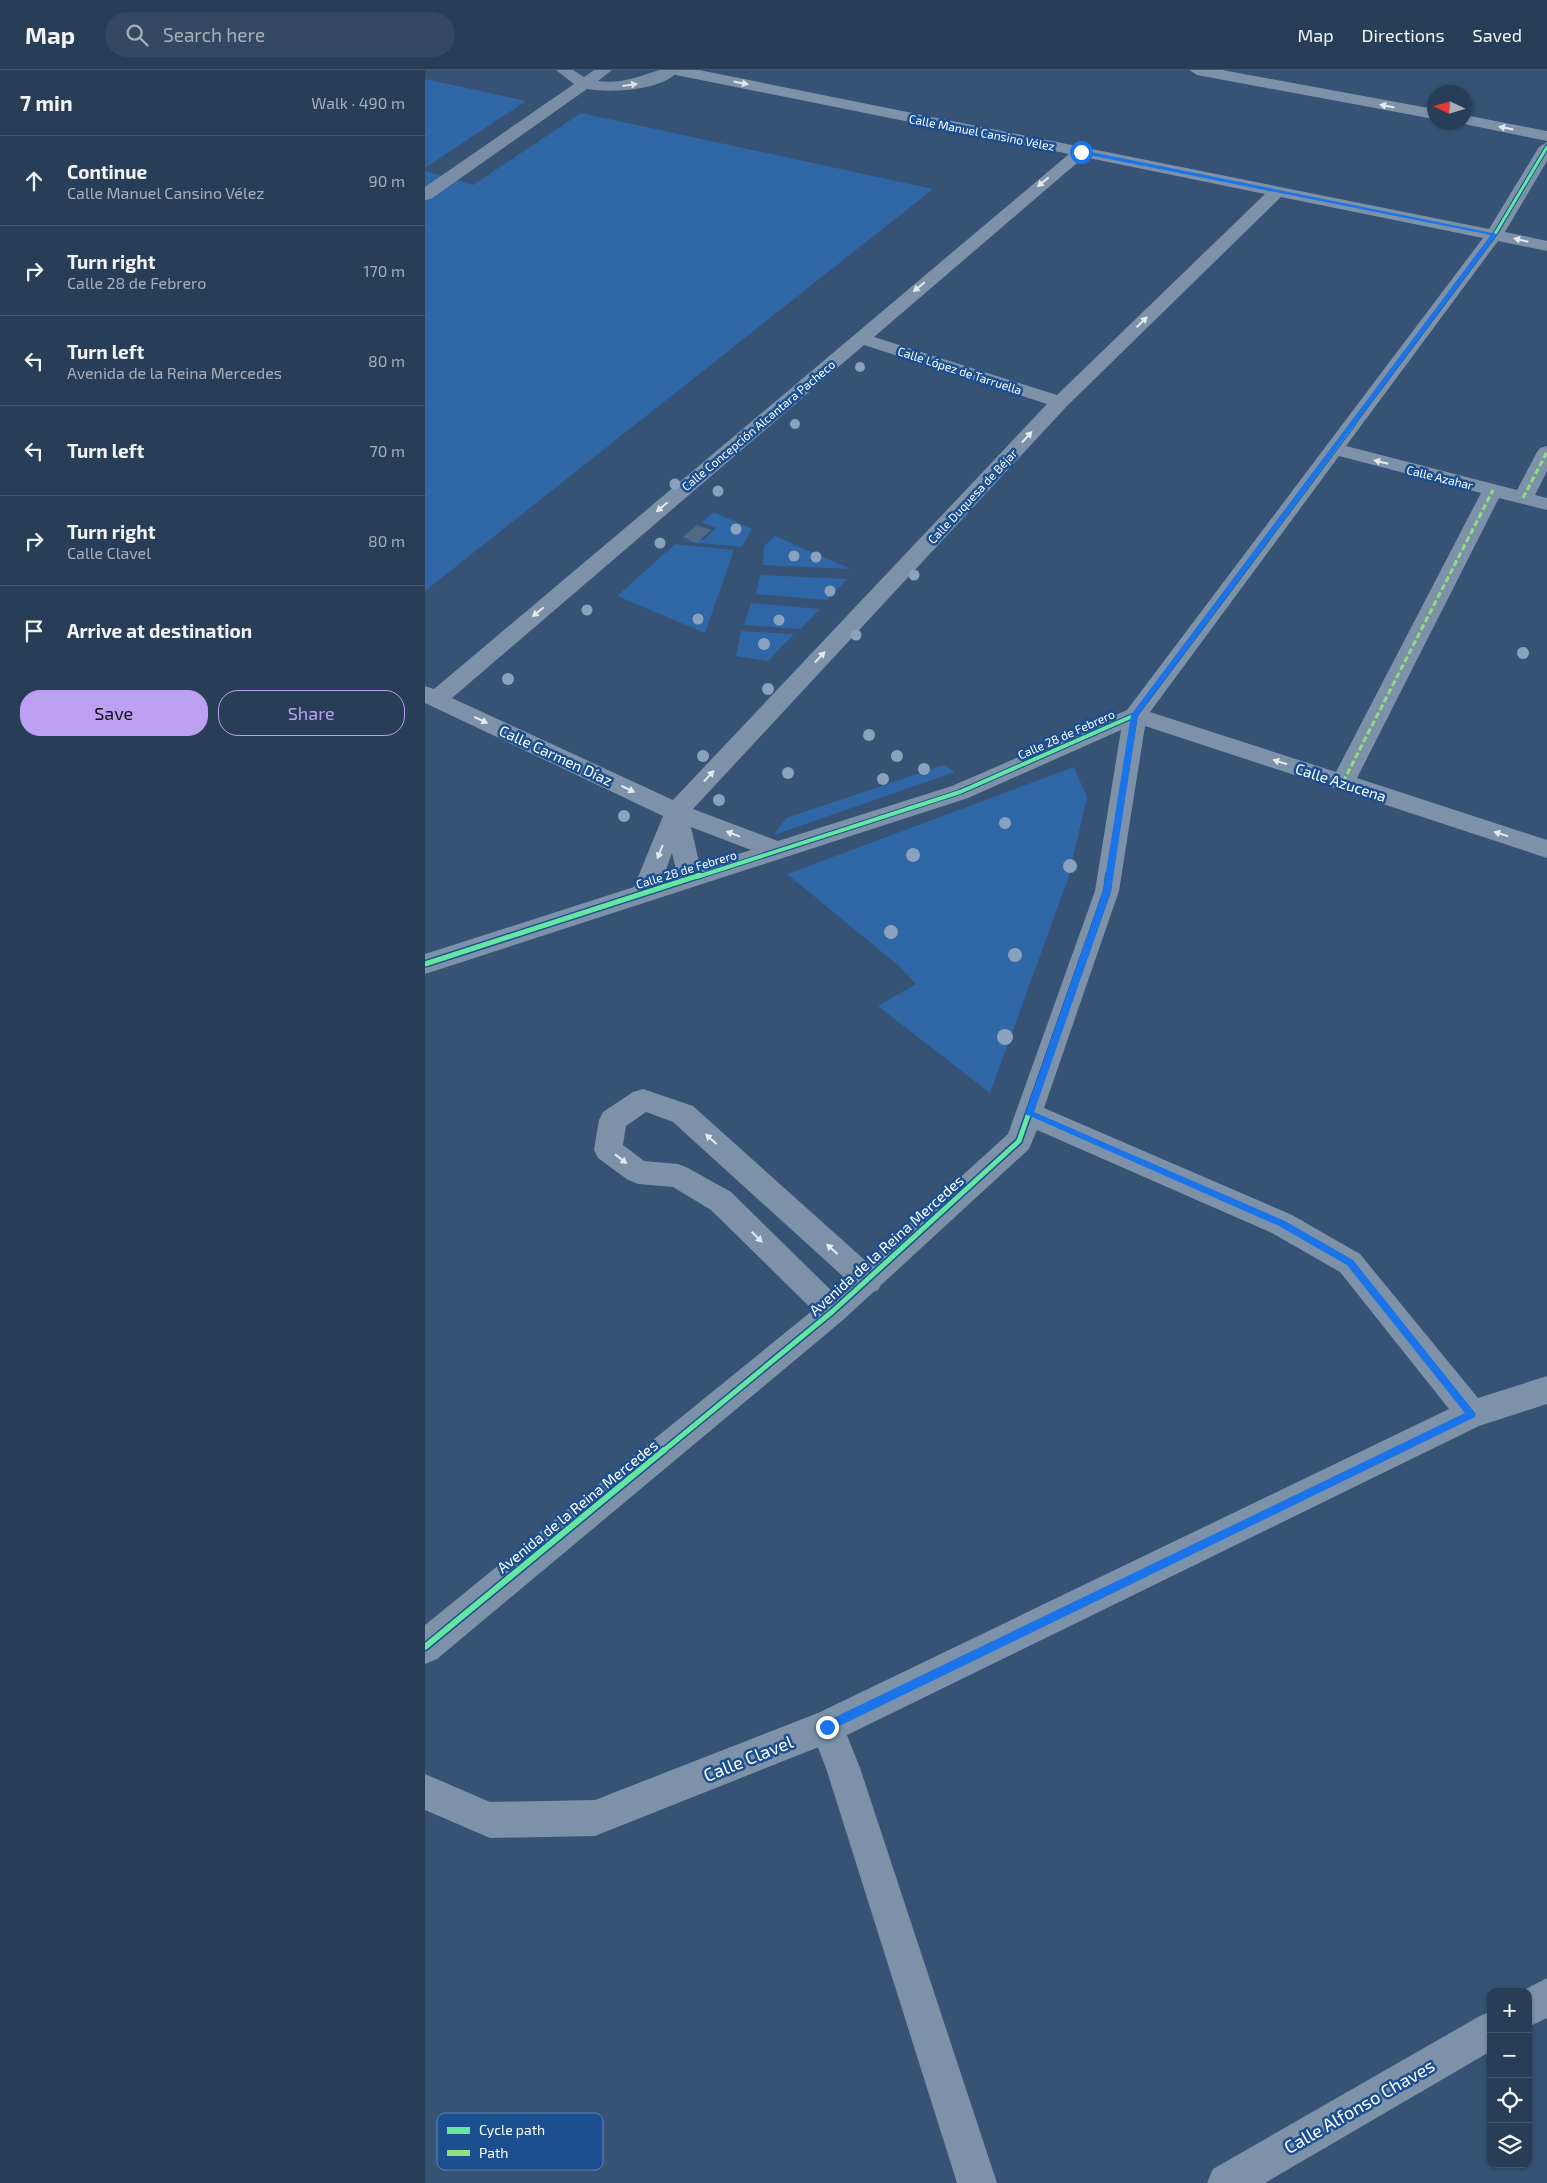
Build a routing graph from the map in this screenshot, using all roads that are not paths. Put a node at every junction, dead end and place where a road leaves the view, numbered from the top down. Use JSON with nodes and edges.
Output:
{"nodes":[{"id":1,"x":564,"y":70,"type":"edge"},
{"id":2,"x":604,"y":70,"type":"edge"},
{"id":3,"x":671,"y":70,"type":"edge"},
{"id":4,"x":676,"y":70,"type":"edge"},
{"id":5,"x":1197,"y":70,"type":"edge"},
{"id":6,"x":586,"y":83,"type":"junction"},
{"id":7,"x":1427,"y":113,"type":"edge"},
{"id":8,"x":1472,"y":121,"type":"edge"},
{"id":9,"x":1547,"y":136,"type":"edge"},
{"id":10,"x":1547,"y":147,"type":"edge"},
{"id":11,"x":1081,"y":152,"type":"junction"},
{"id":12,"x":1278,"y":191,"type":"junction"},
{"id":13,"x":425,"y":195,"type":"edge"},
{"id":14,"x":1495,"y":234,"type":"junction"},
{"id":15,"x":1547,"y":246,"type":"edge"},
{"id":16,"x":860,"y":338,"type":"junction"},
{"id":17,"x":1060,"y":402,"type":"junction"},
{"id":18,"x":1333,"y":449,"type":"junction"},
{"id":19,"x":1547,"y":452,"type":"edge"},
{"id":20,"x":1493,"y":490,"type":"junction"},
{"id":21,"x":1523,"y":498,"type":"junction"},
{"id":22,"x":1547,"y":504,"type":"edge"},
{"id":23,"x":431,"y":696,"type":"edge"},
{"id":24,"x":1135,"y":715,"type":"junction"},
{"id":25,"x":1343,"y":782,"type":"junction"},
{"id":26,"x":676,"y":812,"type":"junction"},
{"id":27,"x":1547,"y":849,"type":"edge"},
{"id":28,"x":778,"y":851,"type":"junction"},
{"id":29,"x":690,"y":878,"type":"junction"},
{"id":30,"x":645,"y":892,"type":"junction"},
{"id":31,"x":425,"y":964,"type":"edge"},
{"id":32,"x":1029,"y":1114,"type":"junction"},
{"id":33,"x":868,"y":1281,"type":"junction"},
{"id":34,"x":833,"y":1311,"type":"junction"},
{"id":35,"x":1547,"y":1390,"type":"edge"},
{"id":36,"x":1472,"y":1414,"type":"junction"},
{"id":37,"x":425,"y":1646,"type":"edge"},
{"id":38,"x":827,"y":1727,"type":"junction"},
{"id":39,"x":425,"y":1792,"type":"edge"},
{"id":40,"x":1547,"y":1997,"type":"edge"},
{"id":41,"x":1532,"y":2006,"type":"edge"},
{"id":42,"x":1487,"y":2032,"type":"edge"},
{"id":43,"x":977,"y":2183,"type":"edge"},
{"id":44,"x":1227,"y":2183,"type":"edge"}],
"edges":[{"from":1,"to":6,"type":"street"},
{"from":2,"to":6,"type":"street"},
{"from":6,"to":3,"type":"street","one_way":true},
{"from":4,"to":11,"type":"street","name":"Calle Manuel Cansino Vélez","one_way":true},
{"from":7,"to":5,"type":"street","one_way":true},
{"from":6,"to":13,"type":"street"},
{"from":9,"to":8,"type":"street","one_way":true},
{"from":10,"to":14,"type":"street","name":"Calle 28 de Febrero"},
{"from":11,"to":12,"type":"street","name":"Calle Manuel Cansino Vélez"},
{"from":11,"to":16,"type":"street","name":"Calle Concepción Alcantara Pacheco","one_way":true},
{"from":12,"to":14,"type":"street","name":"Calle Manuel Cansino Vélez"},
{"from":17,"to":12,"type":"street","name":"Calle Duquesa de Béjar","one_way":true},
{"from":15,"to":14,"type":"street","name":"Calle Manuel Cansino Vélez","one_way":true},
{"from":14,"to":18,"type":"street","name":"Calle 28 de Febrero"},
{"from":16,"to":17,"type":"street","name":"Calle López de Tarruella"},
{"from":16,"to":23,"type":"street","name":"Calle Concepción Alcantara Pacheco","one_way":true},
{"from":26,"to":17,"type":"street","name":"Calle Duquesa de Béjar","one_way":true},
{"from":20,"to":18,"type":"street","name":"Calle Azahar","one_way":true},
{"from":18,"to":24,"type":"street","name":"Calle 28 de Febrero"},
{"from":19,"to":21,"type":"street"},
{"from":20,"to":21,"type":"street","name":"Calle Azahar"},
{"from":20,"to":25,"type":"street"},
{"from":21,"to":22,"type":"street","name":"Calle Azahar"},
{"from":23,"to":26,"type":"street","name":"Calle Carmen Díaz","one_way":true},
{"from":25,"to":24,"type":"street","name":"Calle Azucena","one_way":true},
{"from":24,"to":28,"type":"street","name":"Calle 28 de Febrero"},
{"from":24,"to":32,"type":"street","name":"Avenida de la Reina Mercedes"},
{"from":27,"to":25,"type":"street","name":"Calle Azucena","one_way":true},
{"from":28,"to":26,"type":"street","name":"Calle Carmen Díaz","one_way":true},
{"from":26,"to":29,"type":"street"},
{"from":26,"to":30,"type":"street","one_way":true},
{"from":28,"to":29,"type":"street","name":"Calle 28 de Febrero"},
{"from":29,"to":30,"type":"street","name":"Calle 28 de Febrero"},
{"from":30,"to":31,"type":"street","name":"Calle 28 de Febrero"},
{"from":32,"to":33,"type":"street","name":"Avenida de la Reina Mercedes"},
{"from":32,"to":36,"type":"street"},
{"from":33,"to":34,"type":"street","name":"Avenida de la Reina Mercedes"},
{"from":33,"to":34,"type":"street","one_way":true},
{"from":34,"to":37,"type":"street","name":"Avenida de la Reina Mercedes"},
{"from":35,"to":36,"type":"street","name":"Calle Clavel"},
{"from":36,"to":38,"type":"street","name":"Calle Clavel"},
{"from":38,"to":39,"type":"street","name":"Calle Clavel"},
{"from":38,"to":43,"type":"street"},
{"from":40,"to":41,"type":"street"},
{"from":42,"to":44,"type":"street","name":"Calle Alfonso Chaves"}]}
